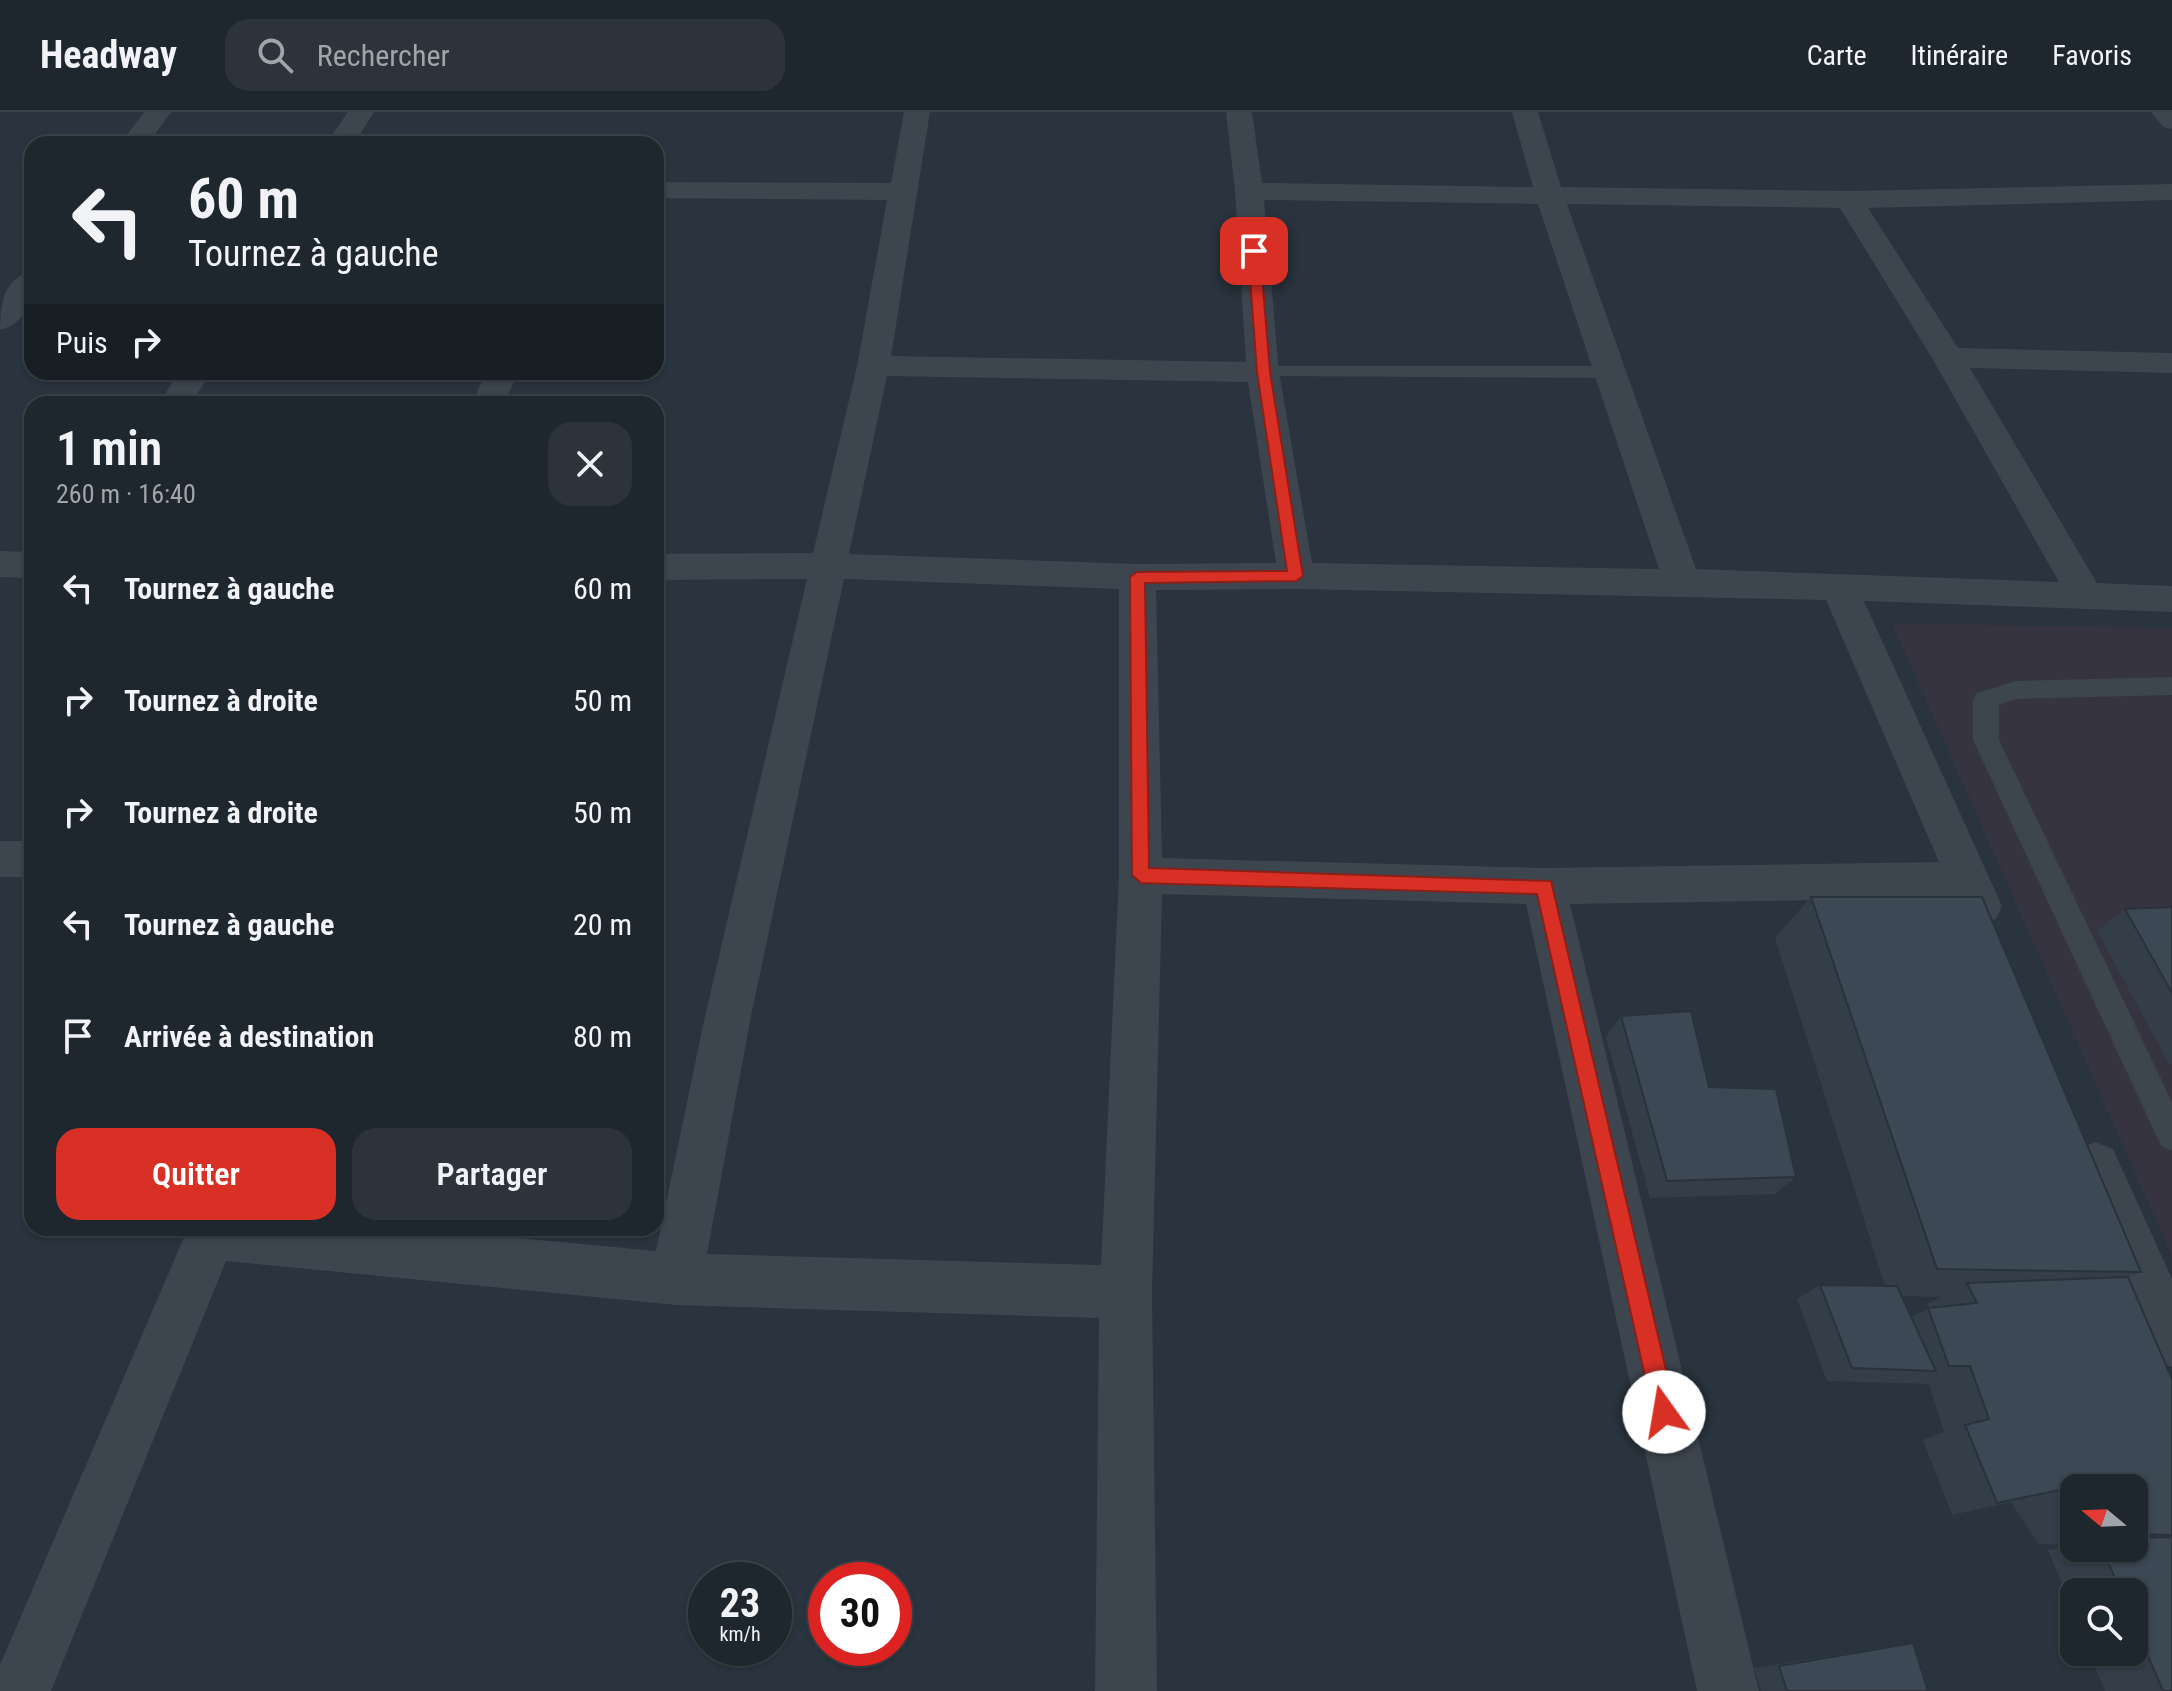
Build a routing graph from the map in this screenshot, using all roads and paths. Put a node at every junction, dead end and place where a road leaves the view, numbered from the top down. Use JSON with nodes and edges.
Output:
{"nodes":[{"id":1,"x":158,"y":112,"type":"edge"},
{"id":2,"x":361,"y":112,"type":"edge"},
{"id":3,"x":917,"y":112,"type":"edge"},
{"id":4,"x":1239,"y":112,"type":"edge"},
{"id":5,"x":1525,"y":112,"type":"edge"},
{"id":6,"x":2164,"y":112,"type":"edge"},
{"id":7,"x":2172,"y":121,"type":"edge"},
{"id":8,"x":140,"y":136,"type":"edge"},
{"id":9,"x":345,"y":136,"type":"edge"},
{"id":10,"x":664,"y":190,"type":"edge"},
{"id":11,"x":1249,"y":191,"type":"junction"},
{"id":12,"x":902,"y":192,"type":"junction"},
{"id":13,"x":2172,"y":192,"type":"edge"},
{"id":14,"x":1549,"y":194,"type":"junction"},
{"id":15,"x":1849,"y":200,"type":"junction"},
{"id":16,"x":24,"y":290,"type":"edge"},
{"id":17,"x":0,"y":321,"type":"edge"},
{"id":18,"x":1948,"y":358,"type":"junction"},
{"id":19,"x":2172,"y":363,"type":"edge"},
{"id":20,"x":873,"y":366,"type":"junction"},
{"id":21,"x":1263,"y":372,"type":"junction"},
{"id":22,"x":1609,"y":372,"type":"junction"},
{"id":23,"x":0,"y":564,"type":"edge"},
{"id":24,"x":24,"y":565,"type":"edge"},
{"id":25,"x":831,"y":566,"type":"junction"},
{"id":26,"x":664,"y":567,"type":"edge"},
{"id":27,"x":1296,"y":576,"type":"junction"},
{"id":28,"x":1137,"y":577,"type":"junction"},
{"id":29,"x":1682,"y":582,"type":"junction"},
{"id":30,"x":1839,"y":588,"type":"junction"},
{"id":31,"x":2087,"y":598,"type":"junction"},
{"id":32,"x":2172,"y":599,"type":"edge"},
{"id":33,"x":2172,"y":686,"type":"edge"},
{"id":34,"x":0,"y":859,"type":"edge"},
{"id":35,"x":24,"y":859,"type":"edge"},
{"id":36,"x":1141,"y":875,"type":"junction"},
{"id":37,"x":1969,"y":880,"type":"junction"},
{"id":38,"x":1544,"y":886,"type":"junction"},
{"id":39,"x":1994,"y":938,"type":"edge"},
{"id":40,"x":2077,"y":1124,"type":"edge"},
{"id":41,"x":2172,"y":1136,"type":"edge"},
{"id":42,"x":211,"y":1236,"type":"edge"},
{"id":43,"x":261,"y":1236,"type":"edge"},
{"id":44,"x":676,"y":1279,"type":"junction"},
{"id":45,"x":1126,"y":1292,"type":"junction"},
{"id":46,"x":2172,"y":1340,"type":"edge"},
{"id":47,"x":20,"y":1691,"type":"edge"},
{"id":48,"x":1126,"y":1691,"type":"edge"},
{"id":49,"x":1728,"y":1691,"type":"edge"}],
"edges":[{"from":1,"to":8,"type":"street"},
{"from":2,"to":9,"type":"street"},
{"from":3,"to":12,"type":"street"},
{"from":4,"to":11,"type":"street"},
{"from":5,"to":14,"type":"street"},
{"from":6,"to":7,"type":"street"},
{"from":10,"to":12,"type":"street"},
{"from":11,"to":14,"type":"street"},
{"from":11,"to":21,"type":"street"},
{"from":12,"to":20,"type":"street"},
{"from":13,"to":15,"type":"street"},
{"from":14,"to":15,"type":"street"},
{"from":14,"to":22,"type":"street"},
{"from":15,"to":18,"type":"street"},
{"from":16,"to":17,"type":"street"},
{"from":18,"to":19,"type":"street"},
{"from":18,"to":31,"type":"street"},
{"from":20,"to":21,"type":"street"},
{"from":20,"to":25,"type":"street"},
{"from":21,"to":22,"type":"lane"},
{"from":21,"to":27,"type":"street"},
{"from":22,"to":29,"type":"street"},
{"from":23,"to":24,"type":"street"},
{"from":25,"to":26,"type":"street"},
{"from":25,"to":28,"type":"street"},
{"from":25,"to":44,"type":"street"},
{"from":27,"to":28,"type":"street"},
{"from":27,"to":29,"type":"street"},
{"from":28,"to":36,"type":"street"},
{"from":29,"to":30,"type":"street"},
{"from":30,"to":31,"type":"street"},
{"from":30,"to":37,"type":"street"},
{"from":31,"to":32,"type":"street"},
{"from":33,"to":41,"type":"lane"},
{"from":34,"to":35,"type":"street"},
{"from":36,"to":38,"type":"street"},
{"from":36,"to":45,"type":"street"},
{"from":37,"to":38,"type":"street"},
{"from":37,"to":39,"type":"street"},
{"from":38,"to":49,"type":"street"},
{"from":40,"to":46,"type":"street"},
{"from":42,"to":47,"type":"street"},
{"from":43,"to":44,"type":"street"},
{"from":44,"to":45,"type":"street"},
{"from":45,"to":48,"type":"street"}]}
